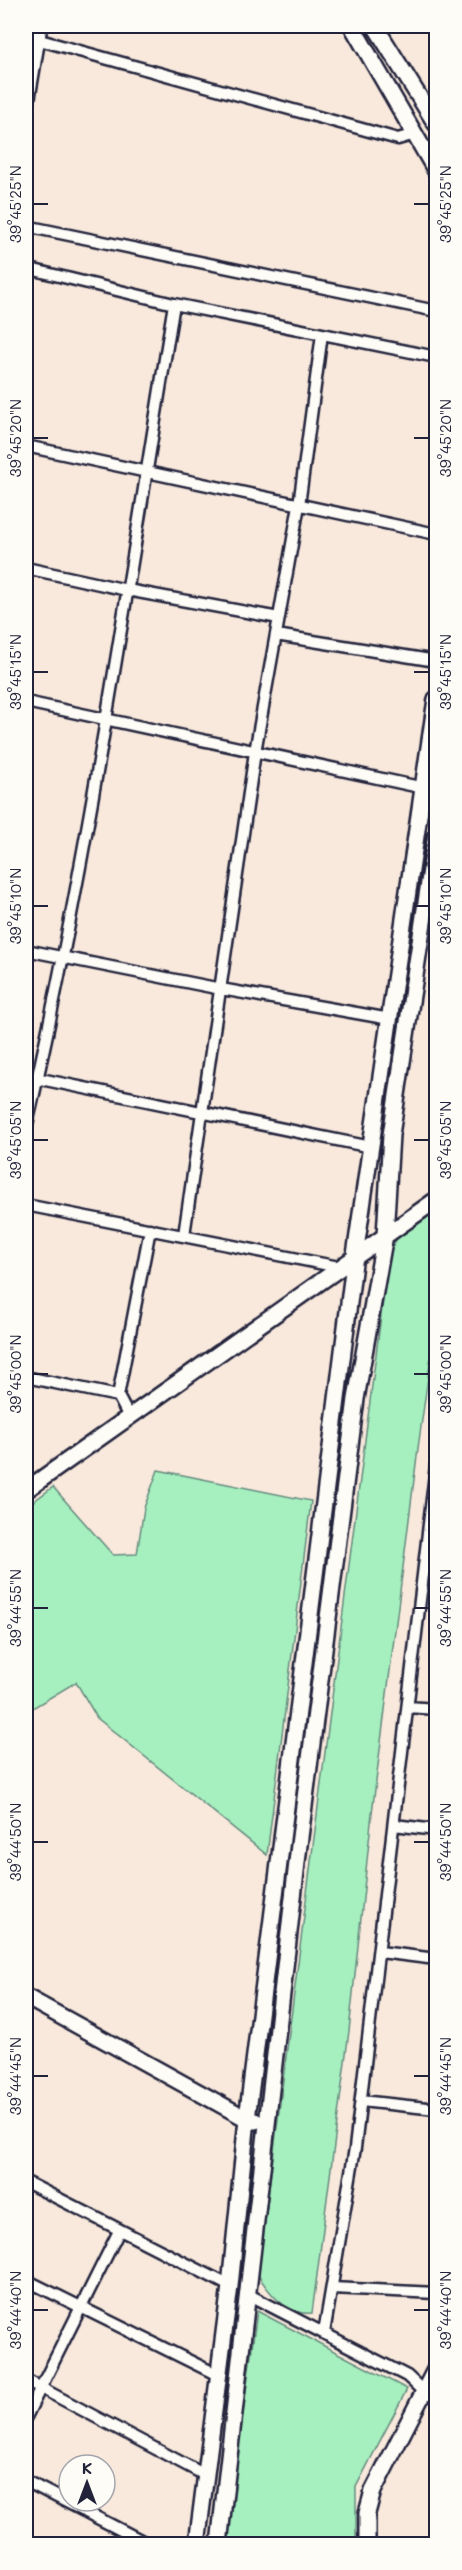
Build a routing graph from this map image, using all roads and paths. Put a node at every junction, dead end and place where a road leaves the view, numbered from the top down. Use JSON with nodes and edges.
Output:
{"nodes":[{"id":1,"x":352,"y":26,"type":"edge"},
{"id":2,"x":375,"y":26,"type":"edge"},
{"id":3,"x":34,"y":38,"type":"edge"},
{"id":4,"x":26,"y":102,"type":"edge"},
{"id":5,"x":436,"y":124,"type":"edge"},
{"id":6,"x":415,"y":134,"type":"junction"},
{"id":7,"x":436,"y":171,"type":"edge"},
{"id":8,"x":26,"y":226,"type":"edge"},
{"id":9,"x":27,"y":268,"type":"edge"},
{"id":10,"x":26,"y":285,"type":"edge"},
{"id":11,"x":174,"y":304,"type":"junction"},
{"id":12,"x":436,"y":311,"type":"edge"},
{"id":13,"x":322,"y":334,"type":"junction"},
{"id":14,"x":436,"y":357,"type":"edge"},
{"id":15,"x":26,"y":446,"type":"edge"},
{"id":16,"x":146,"y":472,"type":"junction"},
{"id":17,"x":299,"y":505,"type":"junction"},
{"id":18,"x":436,"y":534,"type":"edge"},
{"id":19,"x":26,"y":568,"type":"edge"},
{"id":20,"x":127,"y":590,"type":"junction"},
{"id":21,"x":279,"y":618,"type":"junction"},
{"id":22,"x":276,"y":635,"type":"junction"},
{"id":23,"x":436,"y":661,"type":"edge"},
{"id":24,"x":436,"y":699,"type":"edge"},
{"id":25,"x":26,"y":702,"type":"edge"},
{"id":26,"x":106,"y":720,"type":"junction"},
{"id":27,"x":255,"y":752,"type":"junction"},
{"id":28,"x":424,"y":788,"type":"junction"},
{"id":29,"x":436,"y":836,"type":"edge"},
{"id":30,"x":26,"y":950,"type":"edge"},
{"id":31,"x":63,"y":958,"type":"junction"},
{"id":32,"x":221,"y":989,"type":"junction"},
{"id":33,"x":390,"y":1019,"type":"junction"},
{"id":34,"x":26,"y":1076,"type":"edge"},
{"id":35,"x":37,"y":1078,"type":"junction"},
{"id":36,"x":202,"y":1112,"type":"junction"},
{"id":37,"x":26,"y":1129,"type":"edge"},
{"id":38,"x":371,"y":1147,"type":"junction"},
{"id":39,"x":436,"y":1200,"type":"edge"},
{"id":40,"x":26,"y":1205,"type":"edge"},
{"id":41,"x":150,"y":1229,"type":"junction"},
{"id":42,"x":184,"y":1235,"type":"junction"},
{"id":43,"x":385,"y":1235,"type":"junction"},
{"id":44,"x":355,"y":1256,"type":"junction"},
{"id":45,"x":339,"y":1267,"type":"junction"},
{"id":46,"x":26,"y":1377,"type":"edge"},
{"id":47,"x":118,"y":1396,"type":"junction"},
{"id":48,"x":129,"y":1417,"type":"junction"},
{"id":49,"x":436,"y":1465,"type":"edge"},
{"id":50,"x":26,"y":1490,"type":"edge"},
{"id":51,"x":432,"y":1549,"type":"edge"},
{"id":52,"x":408,"y":1707,"type":"junction"},
{"id":53,"x":436,"y":1709,"type":"edge"},
{"id":54,"x":394,"y":1825,"type":"junction"},
{"id":55,"x":436,"y":1830,"type":"edge"},
{"id":56,"x":380,"y":1952,"type":"junction"},
{"id":57,"x":436,"y":1959,"type":"edge"},
{"id":58,"x":26,"y":1997,"type":"edge"},
{"id":59,"x":361,"y":2101,"type":"junction"},
{"id":60,"x":436,"y":2109,"type":"edge"},
{"id":61,"x":247,"y":2119,"type":"junction"},
{"id":62,"x":267,"y":2124,"type":"junction"},
{"id":63,"x":26,"y":2182,"type":"edge"},
{"id":64,"x":119,"y":2231,"type":"junction"},
{"id":65,"x":26,"y":2280,"type":"edge"},
{"id":66,"x":230,"y":2286,"type":"junction"},
{"id":67,"x":332,"y":2288,"type":"junction"},
{"id":68,"x":436,"y":2293,"type":"edge"},
{"id":69,"x":247,"y":2294,"type":"junction"},
{"id":70,"x":81,"y":2309,"type":"junction"},
{"id":71,"x":324,"y":2333,"type":"junction"},
{"id":72,"x":436,"y":2368,"type":"edge"},
{"id":73,"x":218,"y":2375,"type":"junction"},
{"id":74,"x":26,"y":2380,"type":"edge"},
{"id":75,"x":40,"y":2388,"type":"junction"},
{"id":76,"x":430,"y":2395,"type":"edge"},
{"id":77,"x":26,"y":2417,"type":"edge"},
{"id":78,"x":205,"y":2475,"type":"junction"},
{"id":79,"x":26,"y":2481,"type":"edge"},
{"id":80,"x":148,"y":2544,"type":"edge"},
{"id":81,"x":197,"y":2544,"type":"edge"},
{"id":82,"x":219,"y":2544,"type":"edge"},
{"id":83,"x":367,"y":2544,"type":"edge"}],
"edges":[{"from":1,"to":6,"type":"main road"},
{"from":2,"to":5,"type":"main road"},
{"from":3,"to":4,"type":"main road"},
{"from":3,"to":6,"type":"street"},
{"from":6,"to":7,"type":"main road"},
{"from":8,"to":12,"type":"street"},
{"from":9,"to":10,"type":"street"},
{"from":9,"to":11,"type":"street"},
{"from":11,"to":13,"type":"street"},
{"from":11,"to":16,"type":"street"},
{"from":13,"to":14,"type":"street"},
{"from":13,"to":17,"type":"street"},
{"from":15,"to":16,"type":"street"},
{"from":16,"to":17,"type":"street"},
{"from":16,"to":20,"type":"street"},
{"from":17,"to":18,"type":"street"},
{"from":17,"to":21,"type":"street"},
{"from":19,"to":20,"type":"street"},
{"from":20,"to":21,"type":"street"},
{"from":20,"to":26,"type":"street"},
{"from":21,"to":22,"type":"street"},
{"from":22,"to":23,"type":"street"},
{"from":22,"to":27,"type":"street"},
{"from":24,"to":28,"type":"main road"},
{"from":25,"to":26,"type":"street"},
{"from":26,"to":27,"type":"street"},
{"from":26,"to":31,"type":"street"},
{"from":27,"to":28,"type":"street"},
{"from":27,"to":32,"type":"street"},
{"from":28,"to":33,"type":"main road"},
{"from":29,"to":43,"type":"main road"},
{"from":30,"to":31,"type":"street"},
{"from":31,"to":32,"type":"street"},
{"from":31,"to":35,"type":"street"},
{"from":32,"to":33,"type":"street"},
{"from":32,"to":36,"type":"street"},
{"from":33,"to":38,"type":"main road"},
{"from":34,"to":35,"type":"street"},
{"from":35,"to":36,"type":"street"},
{"from":35,"to":37,"type":"street"},
{"from":36,"to":38,"type":"street"},
{"from":36,"to":42,"type":"street"},
{"from":38,"to":44,"type":"main road"},
{"from":39,"to":43,"type":"main road"},
{"from":40,"to":41,"type":"street"},
{"from":41,"to":42,"type":"street"},
{"from":41,"to":47,"type":"street"},
{"from":42,"to":45,"type":"street"},
{"from":43,"to":44,"type":"main road"},
{"from":43,"to":62,"type":"main road"},
{"from":44,"to":45,"type":"main road"},
{"from":44,"to":61,"type":"main road"},
{"from":45,"to":48,"type":"main road"},
{"from":46,"to":47,"type":"street"},
{"from":47,"to":48,"type":"street"},
{"from":48,"to":50,"type":"main road"},
{"from":49,"to":51,"type":"street"},
{"from":51,"to":52,"type":"street"},
{"from":52,"to":53,"type":"street"},
{"from":52,"to":54,"type":"street"},
{"from":54,"to":55,"type":"street"},
{"from":54,"to":56,"type":"street"},
{"from":56,"to":57,"type":"street"},
{"from":56,"to":59,"type":"street"},
{"from":58,"to":61,"type":"main road"},
{"from":59,"to":60,"type":"street"},
{"from":59,"to":67,"type":"street"},
{"from":61,"to":62,"type":"main road"},
{"from":61,"to":66,"type":"main road"},
{"from":62,"to":69,"type":"main road"},
{"from":63,"to":64,"type":"street"},
{"from":64,"to":66,"type":"street"},
{"from":64,"to":70,"type":"street"},
{"from":65,"to":70,"type":"street"},
{"from":66,"to":73,"type":"main road"},
{"from":67,"to":68,"type":"street"},
{"from":67,"to":71,"type":"street"},
{"from":69,"to":71,"type":"street"},
{"from":69,"to":82,"type":"main road"},
{"from":70,"to":73,"type":"street"},
{"from":70,"to":75,"type":"street"},
{"from":71,"to":76,"type":"street"},
{"from":72,"to":76,"type":"main road"},
{"from":73,"to":78,"type":"main road"},
{"from":74,"to":75,"type":"street"},
{"from":75,"to":77,"type":"street"},
{"from":75,"to":78,"type":"street"},
{"from":76,"to":83,"type":"main road"},
{"from":78,"to":81,"type":"main road"},
{"from":79,"to":80,"type":"street"}]}
